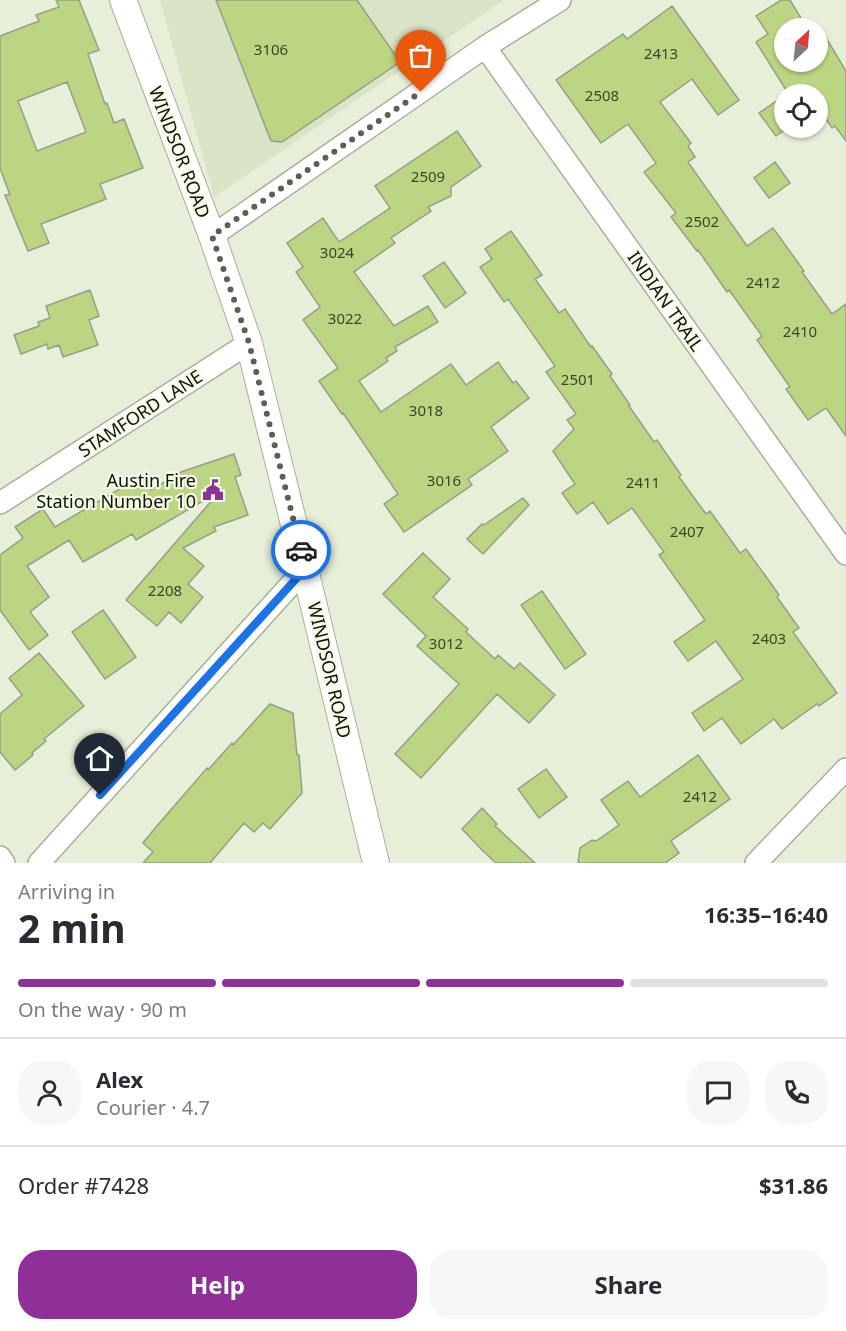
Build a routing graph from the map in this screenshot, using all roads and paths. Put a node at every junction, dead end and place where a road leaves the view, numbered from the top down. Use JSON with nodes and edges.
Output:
{"nodes":[{"id":1,"x":123,"y":0,"type":"edge"},
{"id":2,"x":560,"y":0,"type":"edge"},
{"id":3,"x":485,"y":47,"type":"junction"},
{"id":4,"x":212,"y":236,"type":"junction"},
{"id":5,"x":249,"y":343,"type":"junction"},
{"id":6,"x":0,"y":502,"type":"edge"},
{"id":7,"x":846,"y":554,"type":"edge"},
{"id":8,"x":305,"y":569,"type":"junction"},
{"id":9,"x":846,"y":769,"type":"edge"},
{"id":10,"x":0,"y":857,"type":"edge"},
{"id":11,"x":4,"y":863,"type":"edge"},
{"id":12,"x":39,"y":863,"type":"edge"},
{"id":13,"x":376,"y":863,"type":"edge"},
{"id":14,"x":756,"y":863,"type":"edge"}],
"edges":[{"from":1,"to":4,"type":"street","name":"WINDSOR ROAD"},
{"from":2,"to":3,"type":"street"},
{"from":3,"to":4,"type":"street"},
{"from":3,"to":7,"type":"street","name":"INDIAN TRAIL"},
{"from":4,"to":5,"type":"street","name":"WINDSOR ROAD"},
{"from":5,"to":6,"type":"street","name":"STAMFORD LANE"},
{"from":5,"to":8,"type":"street","name":"WINDSOR ROAD"},
{"from":8,"to":12,"type":"street"},
{"from":8,"to":13,"type":"street","name":"WINDSOR ROAD"},
{"from":9,"to":14,"type":"street"},
{"from":10,"to":11,"type":"street"}]}
